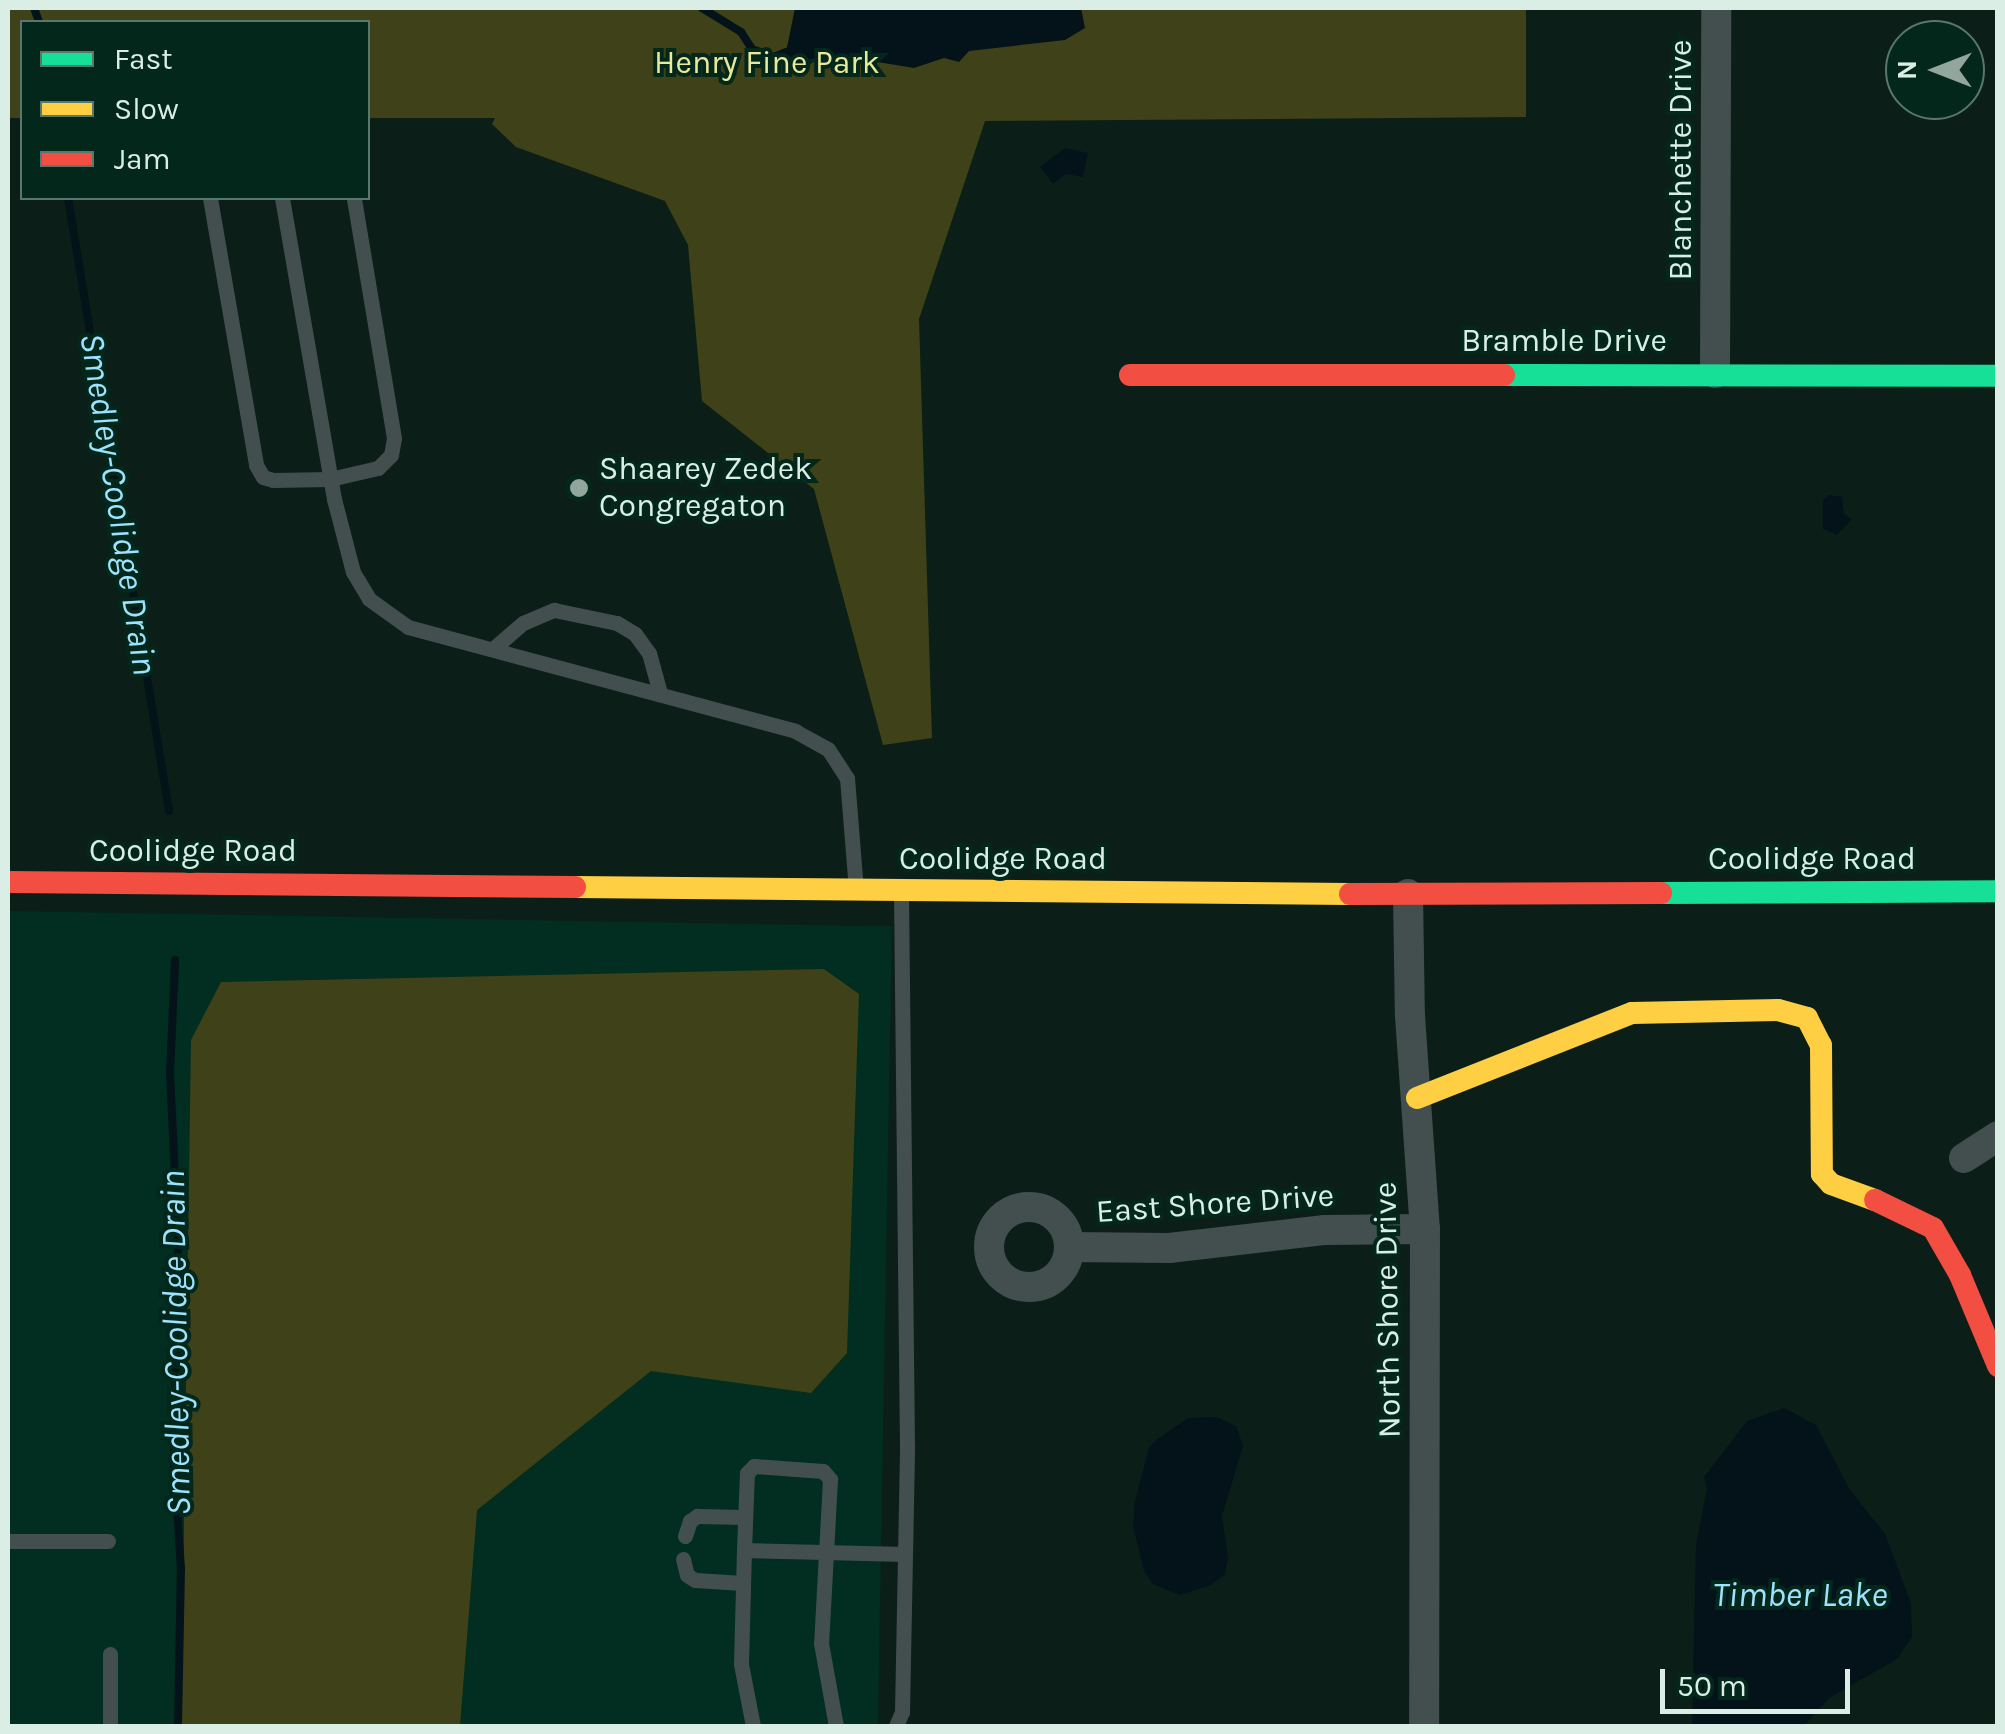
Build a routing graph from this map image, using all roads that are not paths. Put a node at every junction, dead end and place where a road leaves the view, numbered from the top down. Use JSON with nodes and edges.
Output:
{"nodes":[{"id":1,"x":1716,"y":8,"type":"edge"},
{"id":2,"x":210,"y":200,"type":"edge"},
{"id":3,"x":282,"y":200,"type":"edge"},
{"id":4,"x":354,"y":200,"type":"edge"},
{"id":5,"x":1715,"y":373,"type":"junction"},
{"id":6,"x":1130,"y":375,"type":"dead end"},
{"id":7,"x":1998,"y":376,"type":"edge"},
{"id":8,"x":330,"y":479,"type":"junction"},
{"id":9,"x":494,"y":648,"type":"junction"},
{"id":10,"x":660,"y":694,"type":"junction"},
{"id":11,"x":8,"y":882,"type":"edge"},
{"id":12,"x":856,"y":889,"type":"junction"},
{"id":13,"x":1998,"y":890,"type":"edge"},
{"id":14,"x":901,"y":891,"type":"junction"},
{"id":15,"x":1408,"y":894,"type":"junction"},
{"id":16,"x":1417,"y":1098,"type":"junction"},
{"id":17,"x":1998,"y":1136,"type":"edge"},
{"id":18,"x":1964,"y":1158,"type":"dead end"},
{"id":19,"x":1425,"y":1229,"type":"junction"},
{"id":20,"x":1070,"y":1247,"type":"dead end"},
{"id":21,"x":1998,"y":1366,"type":"edge"},
{"id":22,"x":745,"y":1517,"type":"junction"},
{"id":23,"x":685,"y":1536,"type":"dead end"},
{"id":24,"x":8,"y":1541,"type":"edge"},
{"id":25,"x":108,"y":1541,"type":"dead end"},
{"id":26,"x":744,"y":1550,"type":"junction"},
{"id":27,"x":825,"y":1552,"type":"junction"},
{"id":28,"x":905,"y":1554,"type":"junction"},
{"id":29,"x":683,"y":1560,"type":"dead end"},
{"id":30,"x":743,"y":1583,"type":"junction"},
{"id":31,"x":110,"y":1654,"type":"dead end"},
{"id":32,"x":110,"y":1726,"type":"edge"},
{"id":33,"x":753,"y":1726,"type":"edge"},
{"id":34,"x":836,"y":1726,"type":"edge"},
{"id":35,"x":896,"y":1726,"type":"edge"},
{"id":36,"x":1424,"y":1726,"type":"edge"}],
"edges":[{"from":1,"to":5,"type":"street","name":"Blanchette Drive"},
{"from":2,"to":8,"type":"lane"},
{"from":3,"to":8,"type":"lane"},
{"from":4,"to":8,"type":"lane"},
{"from":5,"to":6,"type":"street","name":"Bramble Drive"},
{"from":5,"to":7,"type":"street","name":"Bramble Drive"},
{"from":8,"to":9,"type":"lane"},
{"from":9,"to":10,"type":"lane"},
{"from":9,"to":10,"type":"lane"},
{"from":10,"to":12,"type":"lane"},
{"from":11,"to":12,"type":"street","name":"Coolidge Road"},
{"from":12,"to":14,"type":"street","name":"Coolidge Road"},
{"from":13,"to":15,"type":"street","name":"Coolidge Road"},
{"from":14,"to":15,"type":"street","name":"Coolidge Road"},
{"from":14,"to":28,"type":"lane"},
{"from":15,"to":16,"type":"street","name":"North Shore Drive"},
{"from":16,"to":19,"type":"street","name":"North Shore Drive"},
{"from":16,"to":21,"type":"street"},
{"from":17,"to":18,"type":"street"},
{"from":19,"to":20,"type":"street","name":"East Shore Drive"},
{"from":19,"to":36,"type":"street","name":"North Shore Drive"},
{"from":22,"to":23,"type":"lane"},
{"from":22,"to":26,"type":"lane"},
{"from":22,"to":27,"type":"lane"},
{"from":24,"to":25,"type":"lane"},
{"from":26,"to":27,"type":"lane"},
{"from":26,"to":30,"type":"lane"},
{"from":27,"to":28,"type":"lane"},
{"from":27,"to":34,"type":"lane"},
{"from":28,"to":35,"type":"lane"},
{"from":29,"to":30,"type":"lane"},
{"from":30,"to":33,"type":"lane"},
{"from":31,"to":32,"type":"lane"}]}
